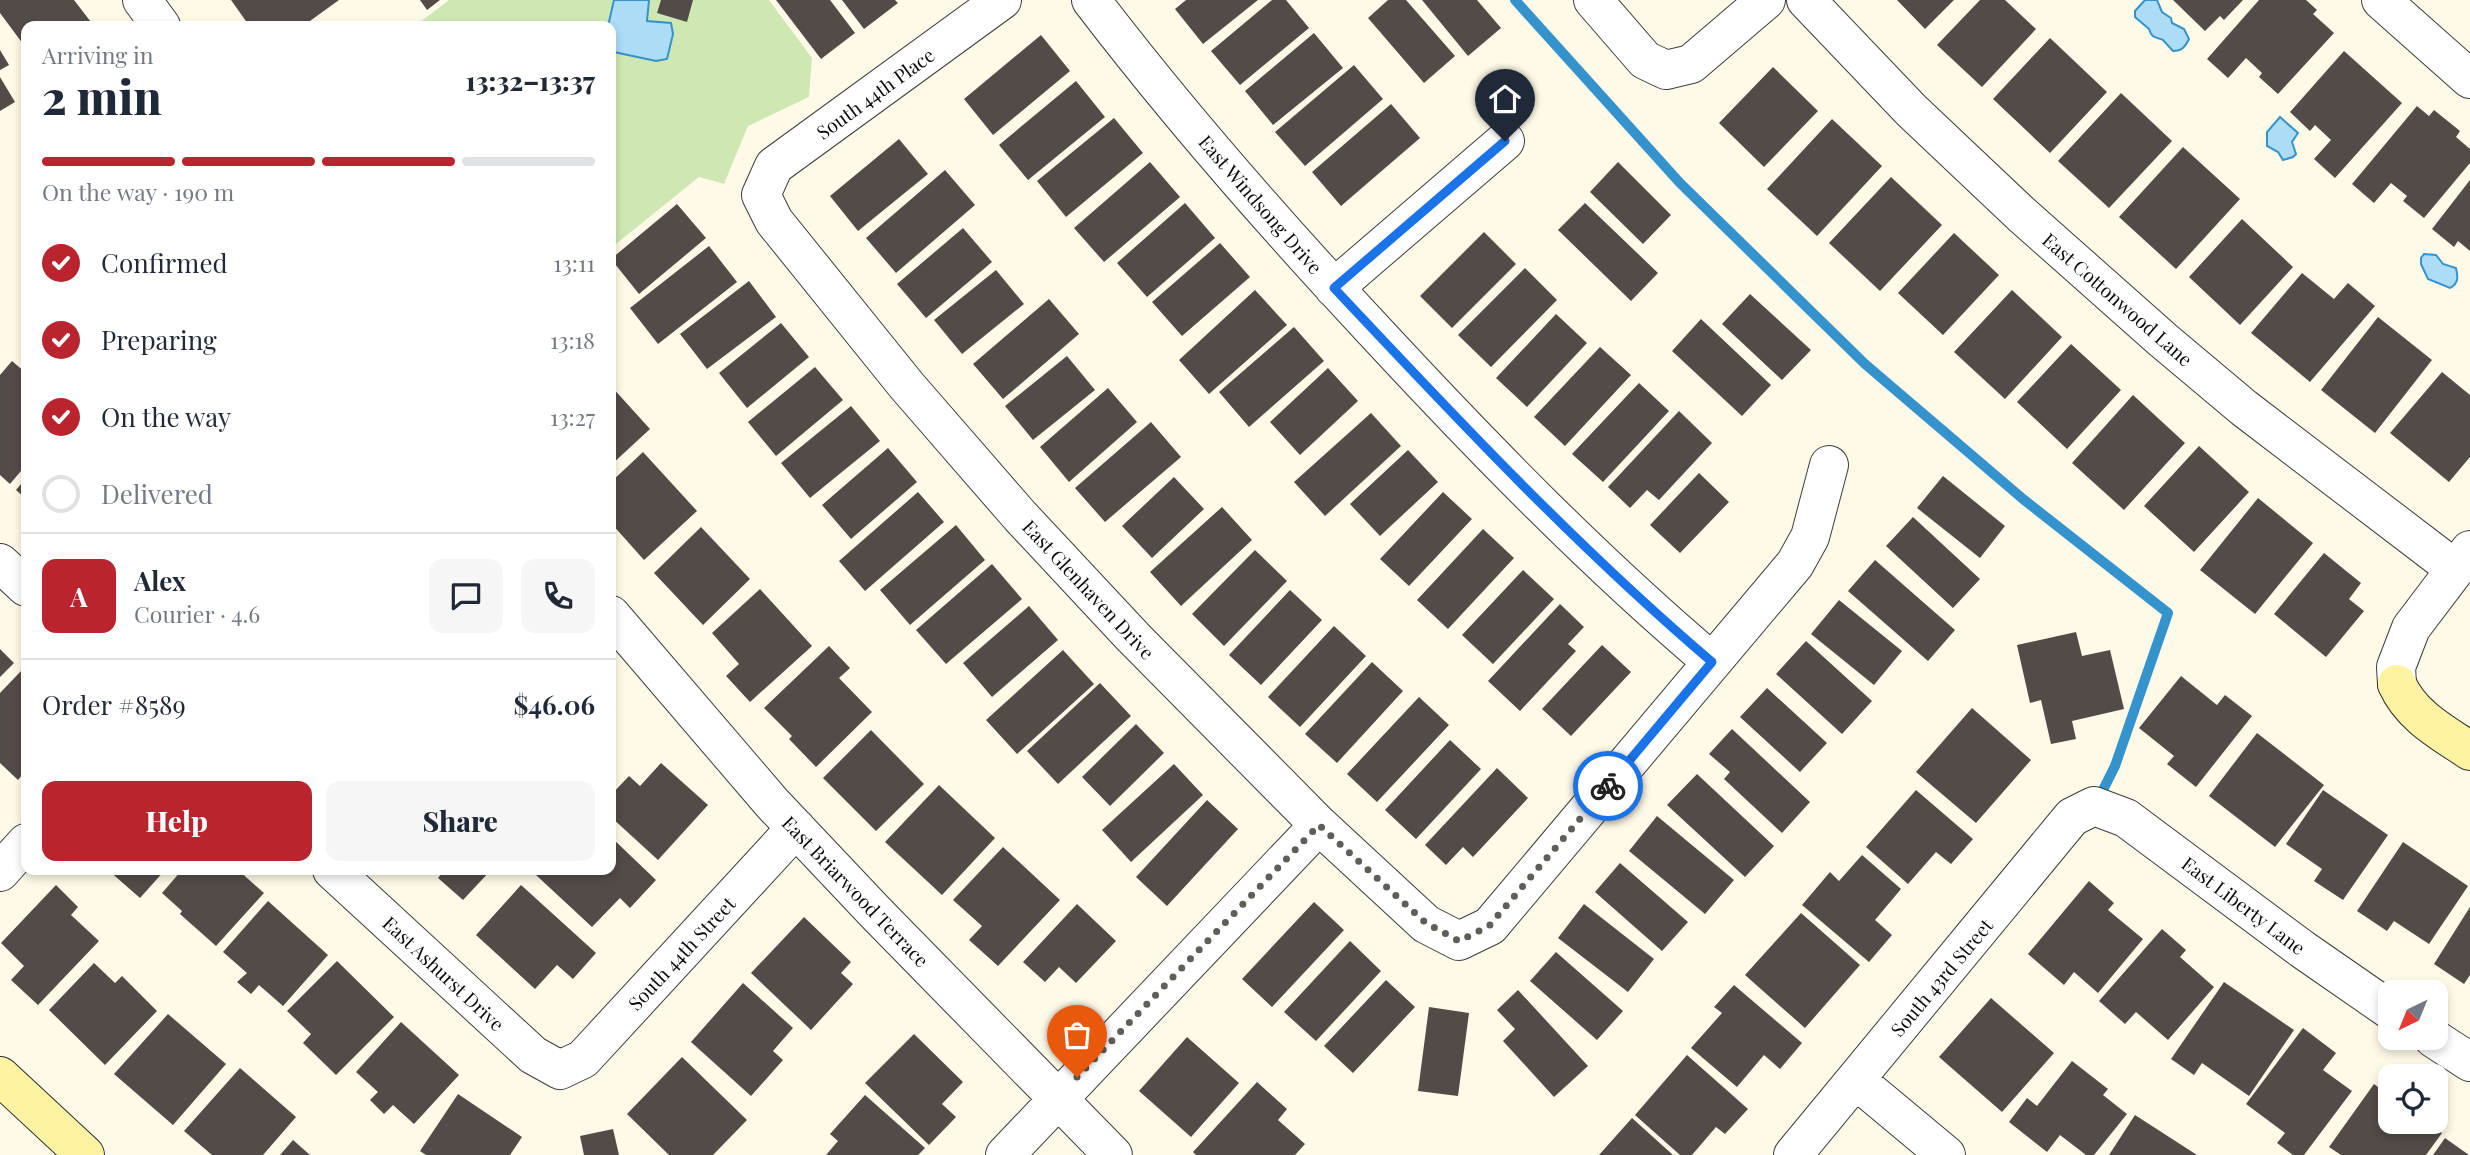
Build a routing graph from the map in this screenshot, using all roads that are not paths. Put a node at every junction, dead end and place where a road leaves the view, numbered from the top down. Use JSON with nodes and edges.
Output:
{"nodes":[{"id":1,"x":142,"y":0,"type":"edge"},
{"id":2,"x":1002,"y":0,"type":"edge"},
{"id":3,"x":1091,"y":0,"type":"edge"},
{"id":4,"x":1593,"y":0,"type":"edge"},
{"id":5,"x":1766,"y":0,"type":"edge"},
{"id":6,"x":1806,"y":0,"type":"edge"},
{"id":7,"x":2381,"y":0,"type":"edge"},
{"id":8,"x":157,"y":21,"type":"edge"},
{"id":9,"x":2470,"y":79,"type":"edge"},
{"id":10,"x":1505,"y":141,"type":"dead end"},
{"id":11,"x":761,"y":195,"type":"joint"},
{"id":12,"x":1334,"y":288,"type":"junction"},
{"id":13,"x":1829,"y":465,"type":"dead end"},
{"id":14,"x":2463,"y":559,"type":"edge"},
{"id":15,"x":0,"y":563,"type":"edge"},
{"id":16,"x":21,"y":582,"type":"edge"},
{"id":17,"x":616,"y":621,"type":"edge"},
{"id":18,"x":1712,"y":662,"type":"junction"},
{"id":19,"x":2470,"y":751,"type":"edge"},
{"id":20,"x":2094,"y":806,"type":"joint"},
{"id":21,"x":1319,"y":825,"type":"junction"},
{"id":22,"x":796,"y":828,"type":"junction"},
{"id":23,"x":21,"y":849,"type":"edge"},
{"id":24,"x":0,"y":872,"type":"edge"},
{"id":25,"x":337,"y":875,"type":"edge"},
{"id":26,"x":2378,"y":1002,"type":"edge"},
{"id":27,"x":2448,"y":1048,"type":"edge"},
{"id":28,"x":2470,"y":1062,"type":"edge"},
{"id":29,"x":560,"y":1070,"type":"joint"},
{"id":30,"x":0,"y":1076,"type":"edge"},
{"id":31,"x":1856,"y":1080,"type":"junction"},
{"id":32,"x":1058,"y":1097,"type":"junction"},
{"id":33,"x":85,"y":1155,"type":"edge"},
{"id":34,"x":1005,"y":1155,"type":"edge"},
{"id":35,"x":1113,"y":1155,"type":"edge"},
{"id":36,"x":1793,"y":1155,"type":"edge"},
{"id":37,"x":1946,"y":1155,"type":"edge"}],
"edges":[{"from":1,"to":8,"type":"street"},
{"from":2,"to":11,"type":"street","name":"South 44th Place"},
{"from":3,"to":12,"type":"street","name":"East Windsong Drive"},
{"from":4,"to":5,"type":"street"},
{"from":6,"to":14,"type":"street","name":"East Cottonwood Lane"},
{"from":7,"to":9,"type":"street"},
{"from":10,"to":12,"type":"street"},
{"from":11,"to":21,"type":"street","name":"East Glenhaven Drive"},
{"from":12,"to":18,"type":"street","name":"East Windsong Drive"},
{"from":13,"to":18,"type":"street"},
{"from":14,"to":19,"type":"street"},
{"from":15,"to":16,"type":"street"},
{"from":17,"to":22,"type":"street","name":"East Briarwood Terrace"},
{"from":18,"to":21,"type":"street","name":"East Glenhaven Drive"},
{"from":20,"to":26,"type":"street","name":"East Liberty Lane"},
{"from":20,"to":31,"type":"street","name":"South 43rd Street"},
{"from":21,"to":32,"type":"street"},
{"from":22,"to":29,"type":"street","name":"South 44th Street"},
{"from":22,"to":32,"type":"street","name":"East Briarwood Terrace"},
{"from":23,"to":24,"type":"street"},
{"from":25,"to":29,"type":"street","name":"East Ashurst Drive"},
{"from":27,"to":28,"type":"street"},
{"from":30,"to":33,"type":"street"},
{"from":31,"to":36,"type":"street","name":"South 43rd Street"},
{"from":31,"to":37,"type":"street"},
{"from":32,"to":34,"type":"street"},
{"from":32,"to":35,"type":"street","name":"East Briarwood Terrace"}]}
